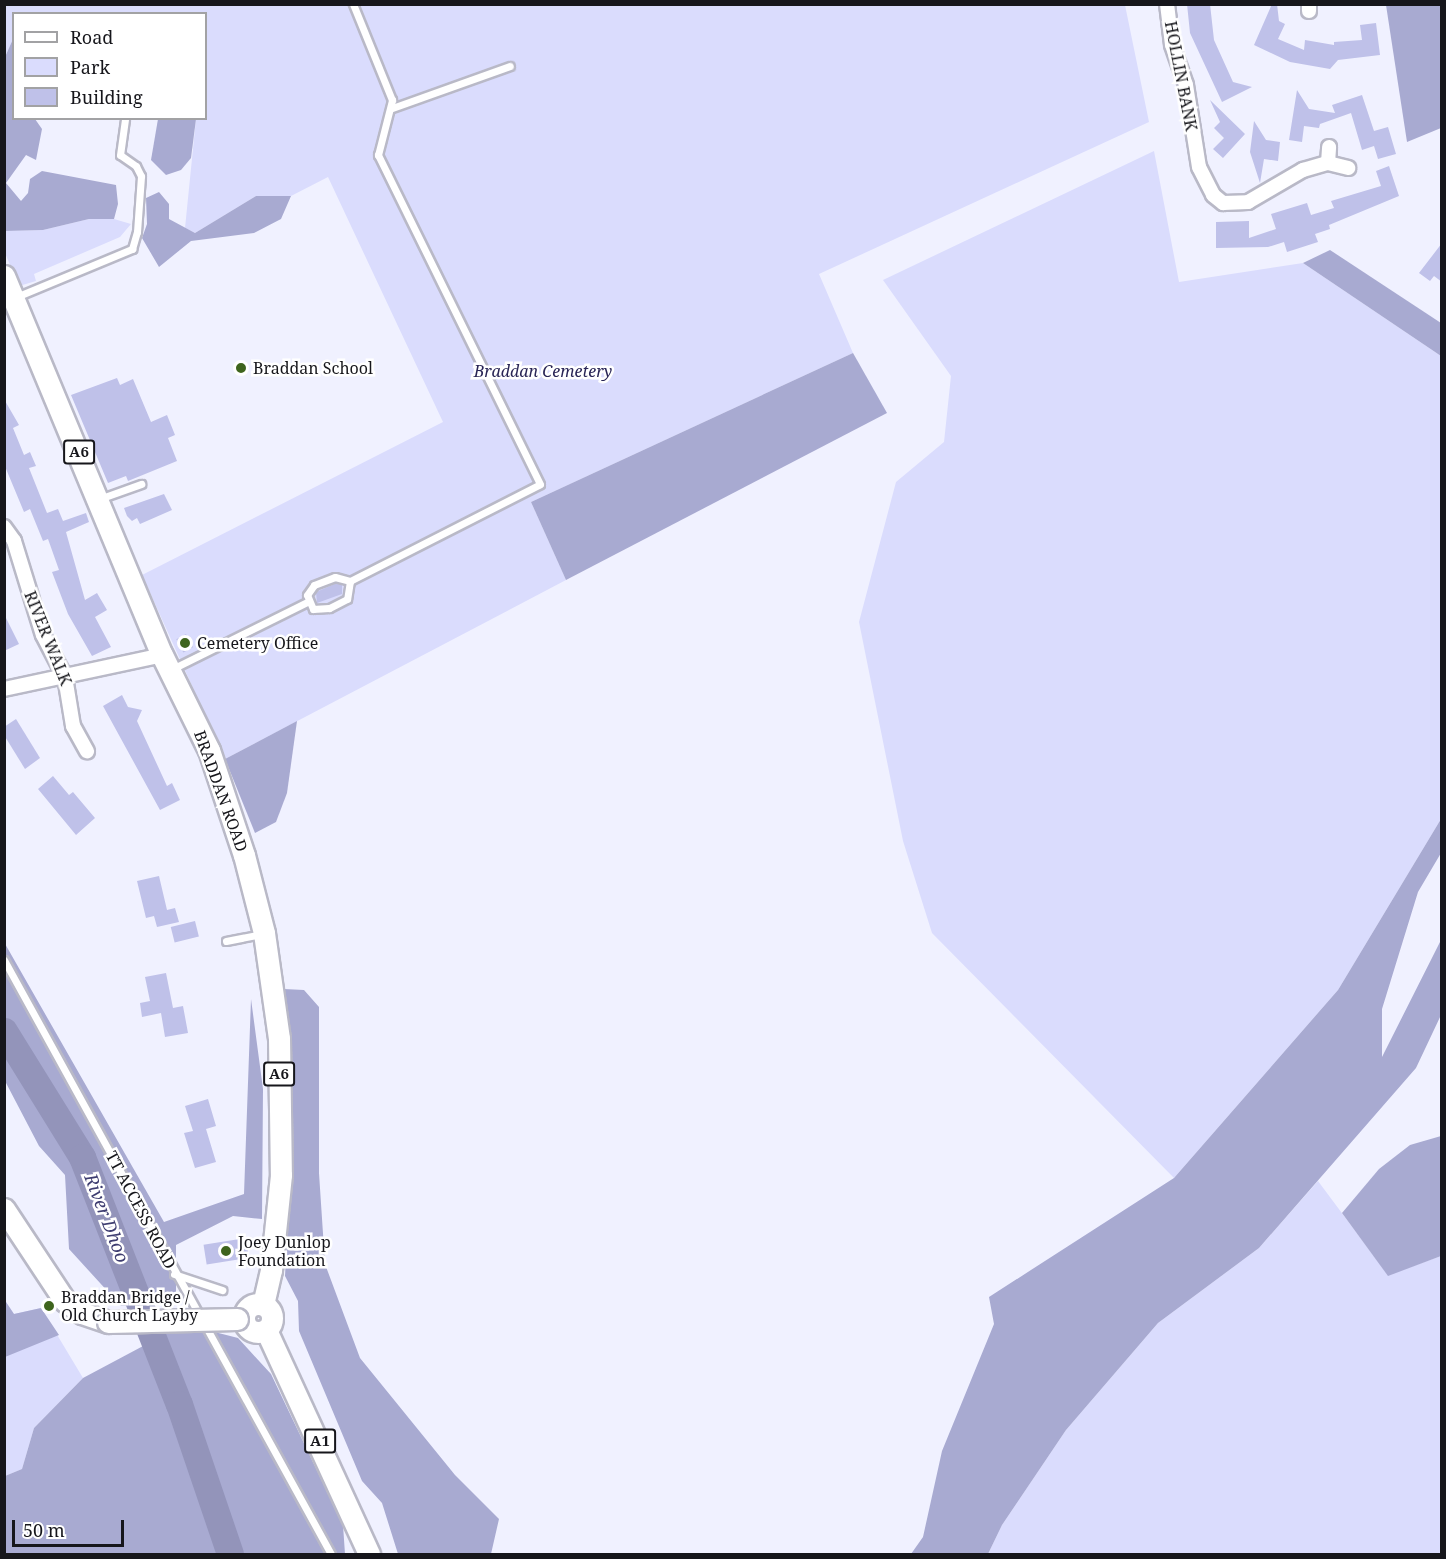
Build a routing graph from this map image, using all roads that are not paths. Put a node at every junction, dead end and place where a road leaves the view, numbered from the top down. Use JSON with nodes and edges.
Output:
{"nodes":[{"id":1,"x":353,"y":4,"type":"edge"},
{"id":2,"x":1167,"y":4,"type":"edge"},
{"id":3,"x":510,"y":66,"type":"dead end"},
{"id":4,"x":392,"y":108,"type":"junction"},
{"id":5,"x":124,"y":120,"type":"edge"},
{"id":6,"x":1329,"y":147,"type":"dead end"},
{"id":7,"x":1328,"y":163,"type":"junction"},
{"id":8,"x":1348,"y":168,"type":"dead end"},
{"id":9,"x":4,"y":276,"type":"edge"},
{"id":10,"x":14,"y":298,"type":"junction"},
{"id":11,"x":141,"y":484,"type":"dead end"},
{"id":12,"x":99,"y":499,"type":"junction"},
{"id":13,"x":4,"y":527,"type":"edge"},
{"id":14,"x":350,"y":581,"type":"junction"},
{"id":15,"x":307,"y":602,"type":"junction"},
{"id":16,"x":166,"y":663,"type":"junction"},
{"id":17,"x":65,"y":677,"type":"junction"},
{"id":18,"x":4,"y":689,"type":"edge"},
{"id":19,"x":87,"y":751,"type":"dead end"},
{"id":20,"x":264,"y":933,"type":"junction"},
{"id":21,"x":226,"y":941,"type":"dead end"},
{"id":22,"x":4,"y":960,"type":"edge"},
{"id":23,"x":4,"y":1209,"type":"edge"},
{"id":24,"x":174,"y":1274,"type":"junction"},
{"id":25,"x":222,"y":1290,"type":"dead end"},
{"id":26,"x":264,"y":1304,"type":"junction"},
{"id":27,"x":240,"y":1319,"type":"junction"},
{"id":28,"x":266,"y":1330,"type":"junction"},
{"id":29,"x":331,"y":1554,"type":"edge"},
{"id":30,"x":369,"y":1554,"type":"edge"}],
"edges":[{"from":1,"to":4,"type":"lane"},
{"from":2,"to":7,"type":"street","name":"HOLLIN BANK"},
{"from":3,"to":4,"type":"lane"},
{"from":4,"to":14,"type":"lane"},
{"from":5,"to":10,"type":"lane"},
{"from":6,"to":7,"type":"street"},
{"from":7,"to":8,"type":"street"},
{"from":9,"to":10,"type":"highway","name":"BRADDAN ROAD","number":"A6"},
{"from":10,"to":12,"type":"highway","name":"BRADDAN ROAD","number":"A6"},
{"from":11,"to":12,"type":"lane"},
{"from":12,"to":16,"type":"highway","name":"BRADDAN ROAD","number":"A6"},
{"from":13,"to":17,"type":"street","name":"RIVER WALK"},
{"from":14,"to":15,"type":"lane"},
{"from":14,"to":15,"type":"lane"},
{"from":15,"to":16,"type":"lane"},
{"from":16,"to":17,"type":"street"},
{"from":16,"to":20,"type":"highway","name":"BRADDAN ROAD","number":"A6"},
{"from":17,"to":18,"type":"street"},
{"from":17,"to":19,"type":"street","name":"RIVER WALK"},
{"from":20,"to":21,"type":"lane"},
{"from":20,"to":26,"type":"highway","name":"BRADDAN ROAD","number":"A6"},
{"from":22,"to":24,"type":"lane","name":"TT ACCESS ROAD"},
{"from":23,"to":27,"type":"highway","bridge":true},
{"from":24,"to":25,"type":"lane"},
{"from":24,"to":29,"type":"lane","name":"TT ACCESS ROAD"},
{"from":26,"to":27,"type":"highway"},
{"from":26,"to":28,"type":"highway"},
{"from":27,"to":28,"type":"highway"},
{"from":28,"to":30,"type":"highway","number":"A1"}]}
